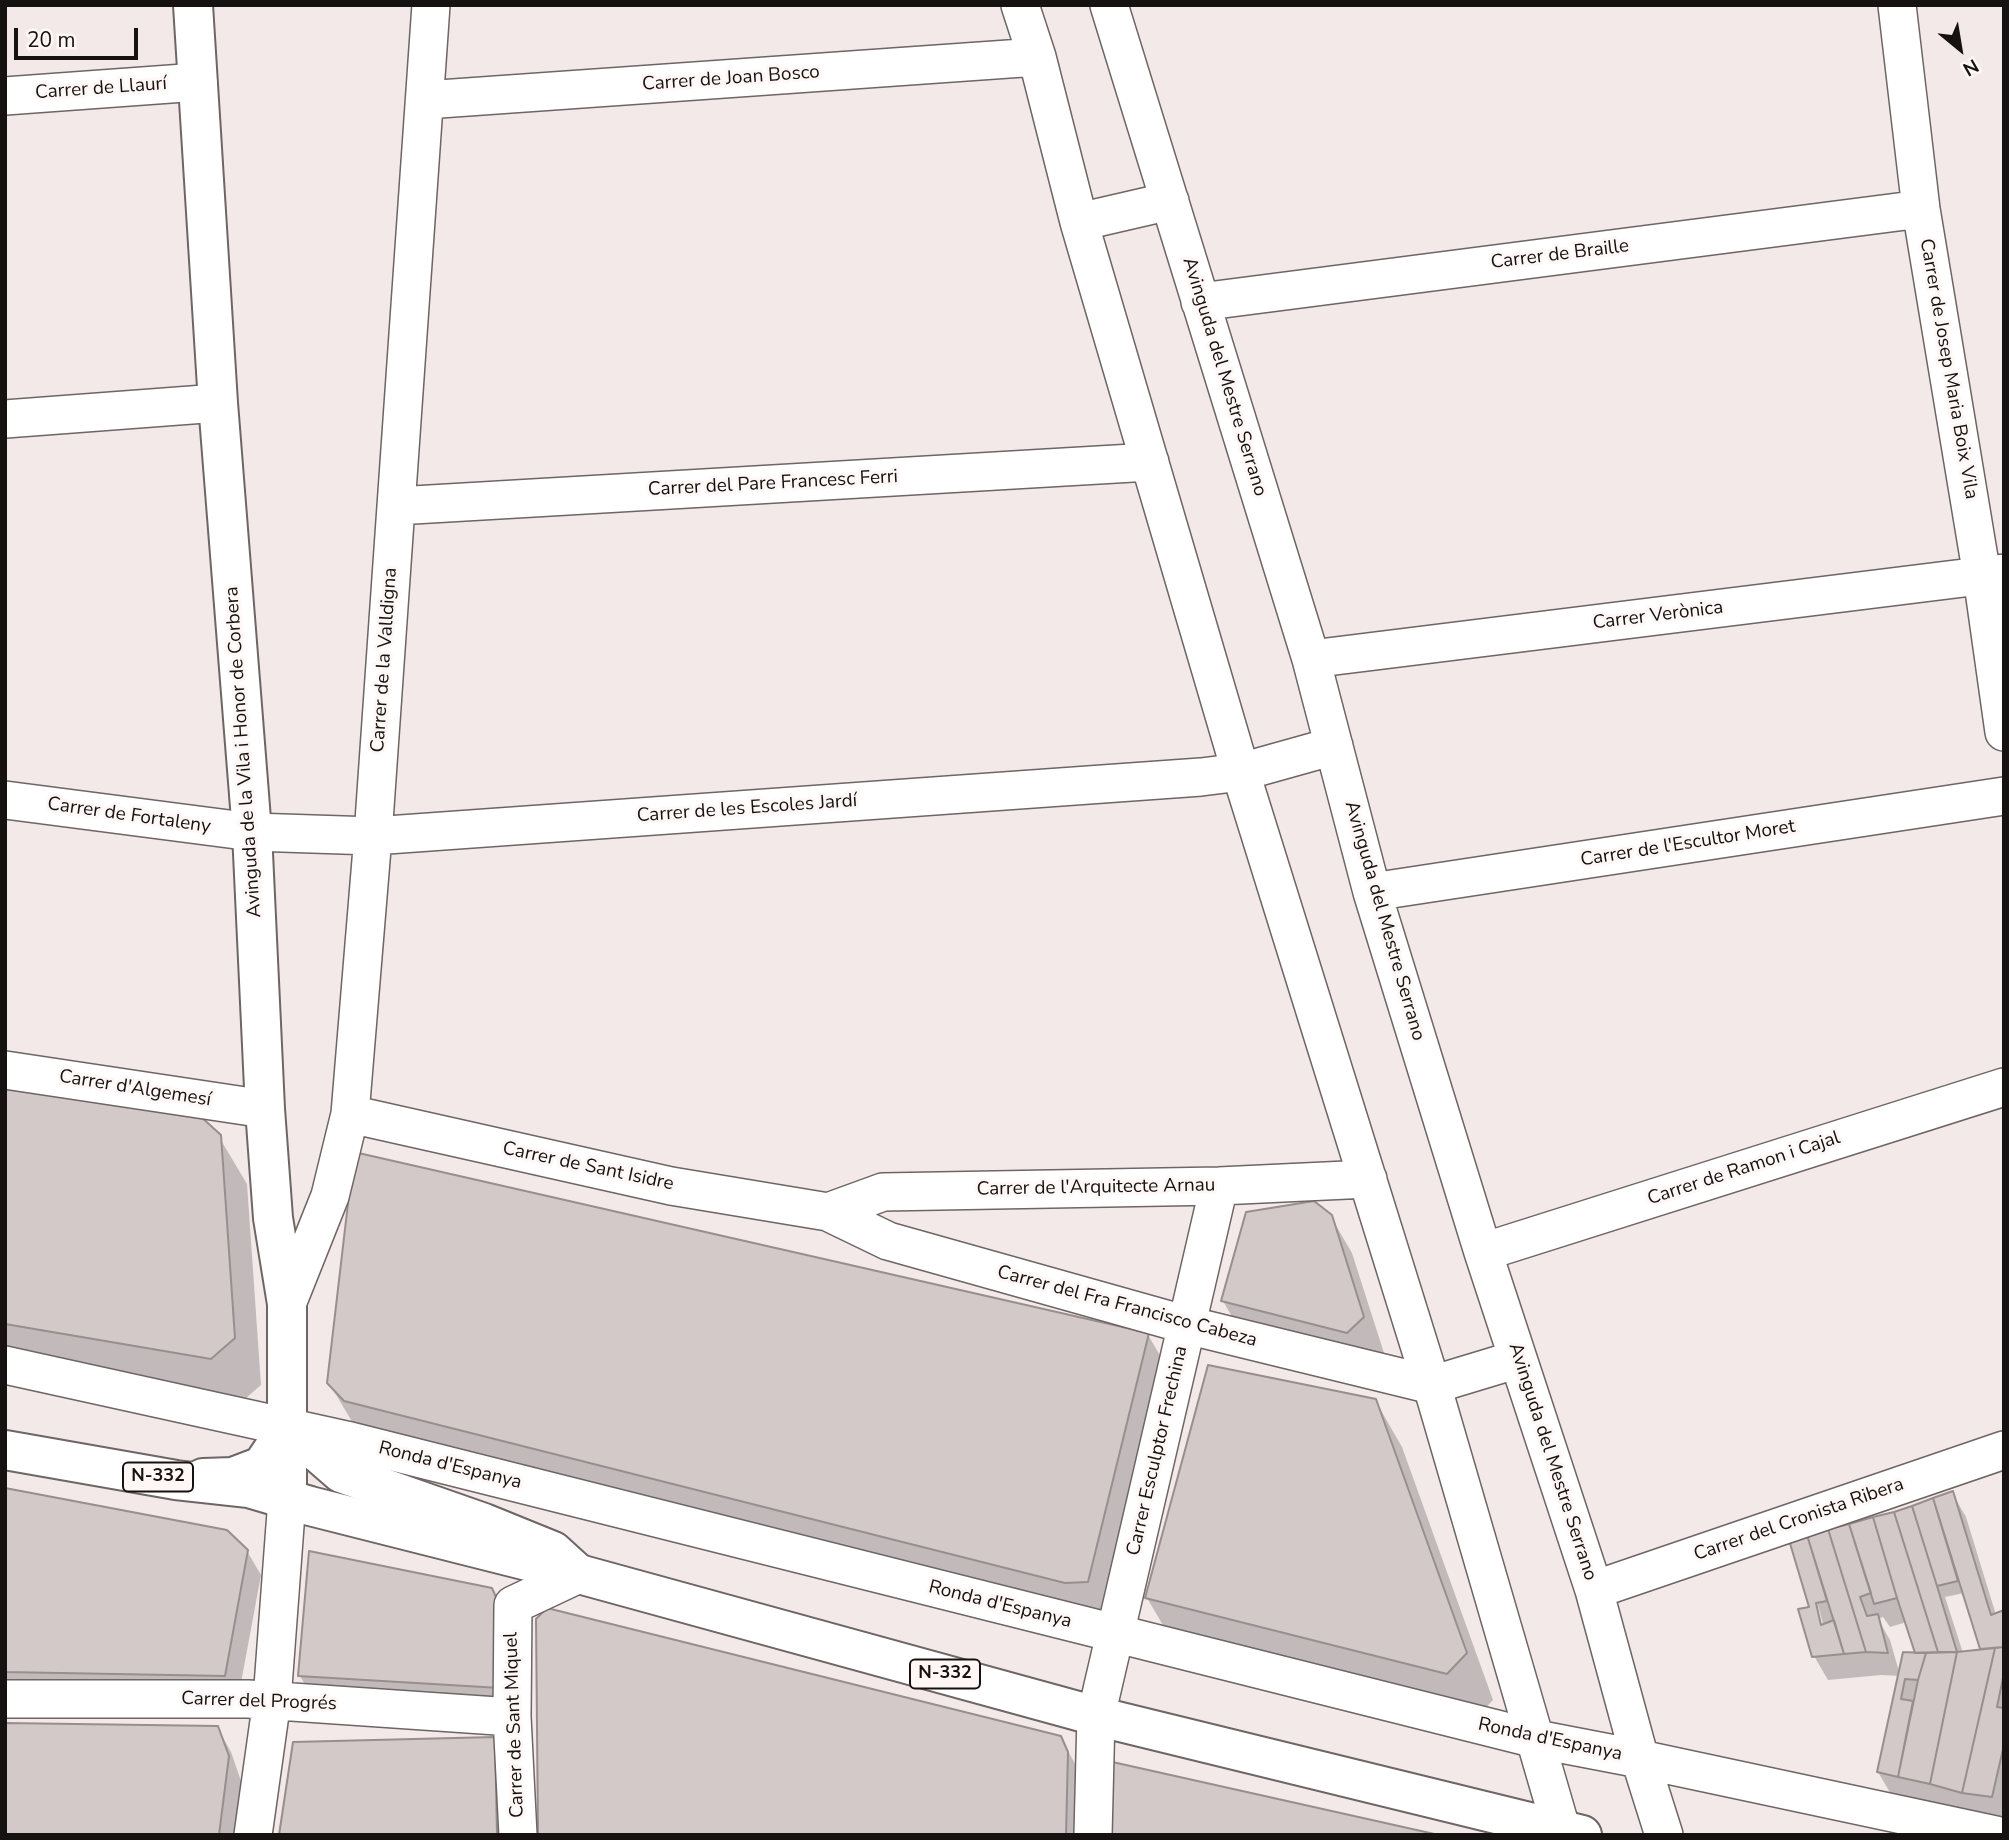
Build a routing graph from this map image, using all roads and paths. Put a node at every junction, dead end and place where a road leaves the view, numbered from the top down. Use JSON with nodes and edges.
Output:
{"nodes":[{"id":1,"x":192,"y":5,"type":"edge"},
{"id":2,"x":431,"y":5,"type":"edge"},
{"id":3,"x":1020,"y":5,"type":"edge"},
{"id":4,"x":1109,"y":5,"type":"edge"},
{"id":5,"x":1897,"y":5,"type":"edge"},
{"id":6,"x":1037,"y":57,"type":"junction"},
{"id":7,"x":198,"y":82,"type":"junction"},
{"id":8,"x":5,"y":96,"type":"edge"},
{"id":9,"x":425,"y":100,"type":"junction"},
{"id":10,"x":1170,"y":201,"type":"junction"},
{"id":11,"x":1921,"y":209,"type":"junction"},
{"id":12,"x":1079,"y":222,"type":"junction"},
{"id":13,"x":1200,"y":302,"type":"junction"},
{"id":14,"x":219,"y":403,"type":"junction"},
{"id":15,"x":5,"y":419,"type":"edge"},
{"id":16,"x":1150,"y":462,"type":"junction"},
{"id":17,"x":396,"y":506,"type":"junction"},
{"id":18,"x":1993,"y":574,"type":"edge"},
{"id":19,"x":1311,"y":659,"type":"junction"},
{"id":20,"x":2004,"y":732,"type":"edge"},
{"id":21,"x":1334,"y":746,"type":"junction"},
{"id":22,"x":1241,"y":772,"type":"junction"},
{"id":23,"x":2004,"y":796,"type":"edge"},
{"id":24,"x":5,"y":800,"type":"edge"},
{"id":25,"x":252,"y":832,"type":"junction"},
{"id":26,"x":373,"y":836,"type":"junction"},
{"id":27,"x":1372,"y":891,"type":"junction"},
{"id":28,"x":5,"y":1070,"type":"edge"},
{"id":29,"x":2004,"y":1087,"type":"edge"},
{"id":30,"x":265,"y":1109,"type":"junction"},
{"id":31,"x":350,"y":1114,"type":"junction"},
{"id":32,"x":1368,"y":1179,"type":"junction"},
{"id":33,"x":1219,"y":1186,"type":"junction"},
{"id":34,"x":828,"y":1212,"type":"junction"},
{"id":35,"x":1483,"y":1251,"type":"junction"},
{"id":36,"x":287,"y":1304,"type":"junction"},
{"id":37,"x":1187,"y":1325,"type":"junction"},
{"id":38,"x":1518,"y":1359,"type":"junction"},
{"id":39,"x":5,"y":1365,"type":"edge"},
{"id":40,"x":1432,"y":1385,"type":"junction"},
{"id":41,"x":288,"y":1427,"type":"junction"},
{"id":42,"x":5,"y":1450,"type":"edge"},
{"id":43,"x":2004,"y":1450,"type":"edge"},
{"id":44,"x":176,"y":1480,"type":"junction"},
{"id":45,"x":287,"y":1499,"type":"junction"},
{"id":46,"x":579,"y":1574,"type":"junction"},
{"id":47,"x":1594,"y":1590,"type":"junction"},
{"id":48,"x":1115,"y":1634,"type":"junction"},
{"id":49,"x":5,"y":1699,"type":"edge"},
{"id":50,"x":272,"y":1700,"type":"junction"},
{"id":51,"x":1096,"y":1716,"type":"junction"},
{"id":52,"x":512,"y":1717,"type":"junction"},
{"id":53,"x":1536,"y":1740,"type":"junction"},
{"id":54,"x":1640,"y":1759,"type":"junction"},
{"id":55,"x":1569,"y":1833,"type":"edge"},
{"id":56,"x":253,"y":1835,"type":"edge"},
{"id":57,"x":518,"y":1835,"type":"edge"},
{"id":58,"x":1093,"y":1835,"type":"edge"},
{"id":59,"x":1664,"y":1835,"type":"edge"},
{"id":60,"x":1996,"y":1835,"type":"edge"}],
"edges":[{"from":1,"to":7,"type":"main road","name":"Avinguda de la Vila i Honor de Corbera"},
{"from":2,"to":9,"type":"street","name":"Carrer de la Valldigna"},
{"from":3,"to":6,"type":"street"},
{"from":4,"to":10,"type":"street","name":"Avinguda del Mestre Serrano"},
{"from":5,"to":11,"type":"street","name":"Carrer de Josep Maria Boix Vila"},
{"from":6,"to":9,"type":"street","name":"Carrer de Joan Bosco"},
{"from":6,"to":12,"type":"street"},
{"from":7,"to":8,"type":"street","name":"Carrer de Llaurí"},
{"from":7,"to":14,"type":"main road","name":"Avinguda de la Vila i Honor de Corbera"},
{"from":9,"to":17,"type":"street","name":"Carrer de la Valldigna"},
{"from":10,"to":12,"type":"street"},
{"from":10,"to":13,"type":"street","name":"Avinguda del Mestre Serrano"},
{"from":11,"to":13,"type":"street","name":"Carrer de Braille"},
{"from":11,"to":18,"type":"street","name":"Carrer de Josep Maria Boix Vila"},
{"from":12,"to":16,"type":"street"},
{"from":13,"to":19,"type":"street","name":"Avinguda del Mestre Serrano"},
{"from":14,"to":15,"type":"street"},
{"from":14,"to":25,"type":"main road","name":"Avinguda de la Vila i Honor de Corbera"},
{"from":16,"to":17,"type":"street","name":"Carrer del Pare Francesc Ferri"},
{"from":16,"to":22,"type":"street"},
{"from":17,"to":26,"type":"street","name":"Carrer de la Valldigna"},
{"from":18,"to":19,"type":"street","name":"Carrer Verònica"},
{"from":18,"to":20,"type":"street","name":"Carrer de Josep Maria Boix Vila"},
{"from":19,"to":21,"type":"street","name":"Avinguda del Mestre Serrano"},
{"from":21,"to":22,"type":"street","name":"Carrer de les Escoles Jardí"},
{"from":21,"to":27,"type":"street","name":"Avinguda del Mestre Serrano"},
{"from":22,"to":26,"type":"street","name":"Carrer de les Escoles Jardí"},
{"from":22,"to":32,"type":"street"},
{"from":23,"to":27,"type":"street","name":"Carrer de l'Escultor Moret"},
{"from":24,"to":25,"type":"street","name":"Carrer de Fortaleny"},
{"from":25,"to":26,"type":"street","name":"Carrer de les Escoles Jardí"},
{"from":25,"to":30,"type":"main road","name":"Avinguda de la Vila i Honor de Corbera"},
{"from":26,"to":31,"type":"street","name":"Carrer de la Valldigna"},
{"from":27,"to":35,"type":"street","name":"Avinguda del Mestre Serrano"},
{"from":28,"to":30,"type":"street","name":"Carrer d'Algemesí"},
{"from":29,"to":35,"type":"street","name":"Carrer de Ramon i Cajal"},
{"from":30,"to":36,"type":"main road","name":"Avinguda de la Vila i Honor de Corbera"},
{"from":31,"to":34,"type":"street","name":"Carrer de Sant Isidre"},
{"from":31,"to":36,"type":"street","name":"Carrer de la Valldigna"},
{"from":32,"to":33,"type":"street","name":"Carrer de l'Arquitecte Arnau"},
{"from":32,"to":40,"type":"street"},
{"from":33,"to":34,"type":"street","name":"Carrer de l'Arquitecte Arnau"},
{"from":33,"to":37,"type":"street","name":"Carrer Esculptor Frechina"},
{"from":34,"to":37,"type":"street","name":"Carrer del Fra Francisco Cabeza"},
{"from":35,"to":38,"type":"street","name":"Avinguda del Mestre Serrano"},
{"from":36,"to":41,"type":"main road","name":"Avinguda de la Vila i Honor de Corbera"},
{"from":37,"to":40,"type":"street","name":"Carrer del Fra Francisco Cabeza"},
{"from":37,"to":48,"type":"street","name":"Carrer Esculptor Frechina"},
{"from":38,"to":40,"type":"street"},
{"from":38,"to":47,"type":"street","name":"Avinguda del Mestre Serrano"},
{"from":39,"to":41,"type":"street","name":"Ronda d'Espanya"},
{"from":40,"to":53,"type":"street"},
{"from":41,"to":44,"type":"main road"},
{"from":41,"to":45,"type":"main road","name":"Avinguda de la Vila i Honor de Corbera"},
{"from":41,"to":46,"type":"main road"},
{"from":41,"to":48,"type":"street","name":"Ronda d'Espanya"},
{"from":42,"to":44,"type":"main road","number":"N-332"},
{"from":43,"to":47,"type":"street","name":"Carrer del Cronista Ribera"},
{"from":44,"to":45,"type":"main road","number":"N-332"},
{"from":45,"to":46,"type":"main road","number":"N-332"},
{"from":45,"to":50,"type":"street"},
{"from":46,"to":51,"type":"main road","number":"N-332"},
{"from":46,"to":52,"type":"street","name":"Carrer de Sant Miquel"},
{"from":47,"to":54,"type":"street","name":"Avinguda del Mestre Serrano"},
{"from":48,"to":51,"type":"street","name":"Carrer Esculptor Frechina"},
{"from":48,"to":53,"type":"street","name":"Ronda d'Espanya"},
{"from":49,"to":50,"type":"street","name":"Carrer del Progrés"},
{"from":50,"to":52,"type":"street","name":"Carrer del Progrés"},
{"from":50,"to":56,"type":"street"},
{"from":51,"to":55,"type":"main road","number":"N-332"},
{"from":51,"to":58,"type":"street","name":"Carrer Esculptor Frechina"},
{"from":52,"to":57,"type":"street","name":"Carrer de Sant Miquel"},
{"from":53,"to":54,"type":"street","name":"Ronda d'Espanya"},
{"from":53,"to":55,"type":"street"},
{"from":54,"to":59,"type":"street","name":"Avinguda del Mestre Serrano"},
{"from":54,"to":60,"type":"street","name":"Ronda d'Espanya"}]}
